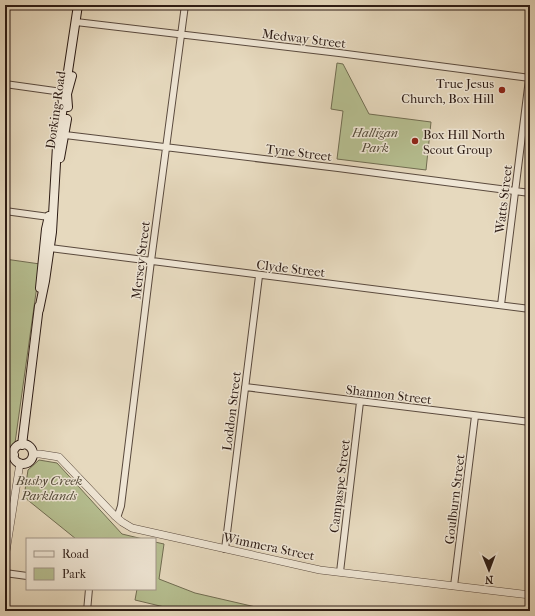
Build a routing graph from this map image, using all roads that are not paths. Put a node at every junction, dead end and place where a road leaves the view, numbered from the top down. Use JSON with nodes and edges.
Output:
{"nodes":[{"id":1,"x":78,"y":5,"type":"edge"},
{"id":2,"x":185,"y":5,"type":"edge"},
{"id":3,"x":76,"y":22,"type":"junction"},
{"id":4,"x":181,"y":34,"type":"junction"},
{"id":5,"x":73,"y":43,"type":"junction"},
{"id":6,"x":530,"y":71,"type":"edge"},
{"id":7,"x":530,"y":78,"type":"edge"},
{"id":8,"x":5,"y":84,"type":"edge"},
{"id":9,"x":62,"y":92,"type":"junction"},
{"id":10,"x":65,"y":135,"type":"junction"},
{"id":11,"x":166,"y":147,"type":"junction"},
{"id":12,"x":56,"y":179,"type":"junction"},
{"id":13,"x":515,"y":191,"type":"junction"},
{"id":14,"x":530,"y":193,"type":"edge"},
{"id":15,"x":5,"y":211,"type":"edge"},
{"id":16,"x":51,"y":217,"type":"junction"},
{"id":17,"x":50,"y":248,"type":"junction"},
{"id":18,"x":151,"y":261,"type":"junction"},
{"id":19,"x":259,"y":276,"type":"junction"},
{"id":20,"x":43,"y":278,"type":"junction"},
{"id":21,"x":500,"y":305,"type":"junction"},
{"id":22,"x":530,"y":309,"type":"edge"},
{"id":23,"x":245,"y":387,"type":"junction"},
{"id":24,"x":360,"y":402,"type":"junction"},
{"id":25,"x":475,"y":416,"type":"junction"},
{"id":26,"x":530,"y":422,"type":"edge"},
{"id":27,"x":22,"y":445,"type":"junction"},
{"id":28,"x":5,"y":454,"type":"edge"},
{"id":29,"x":33,"y":454,"type":"junction"},
{"id":30,"x":14,"y":455,"type":"junction"},
{"id":31,"x":20,"y":463,"type":"junction"},
{"id":32,"x":115,"y":516,"type":"junction"},
{"id":33,"x":6,"y":540,"type":"edge"},
{"id":34,"x":225,"y":549,"type":"junction"},
{"id":35,"x":5,"y":558,"type":"edge"},
{"id":36,"x":340,"y":572,"type":"junction"},
{"id":37,"x":5,"y":573,"type":"edge"},
{"id":38,"x":26,"y":576,"type":"edge"},
{"id":39,"x":454,"y":586,"type":"junction"},
{"id":40,"x":89,"y":590,"type":"edge"},
{"id":41,"x":530,"y":595,"type":"edge"},
{"id":42,"x":87,"y":611,"type":"edge"}],
"edges":[{"from":1,"to":3,"type":"main road","name":"Dorking Road"},
{"from":2,"to":4,"type":"street","name":"Mersey Street"},
{"from":3,"to":4,"type":"street","name":"Medway Street"},
{"from":3,"to":5,"type":"main road","name":"Dorking Road"},
{"from":4,"to":7,"type":"street","name":"Medway Street"},
{"from":4,"to":11,"type":"street","name":"Mersey Street"},
{"from":5,"to":9,"type":"main road","name":"Dorking Road"},
{"from":5,"to":10,"type":"main road","name":"Dorking Road"},
{"from":6,"to":7,"type":"street","name":"Watts Street"},
{"from":7,"to":13,"type":"street","name":"Watts Street"},
{"from":8,"to":9,"type":"street"},
{"from":9,"to":12,"type":"main road","name":"Dorking Road"},
{"from":10,"to":11,"type":"street","name":"Tyne Street"},
{"from":10,"to":12,"type":"main road","name":"Dorking Road"},
{"from":11,"to":13,"type":"street","name":"Tyne Street"},
{"from":11,"to":18,"type":"street","name":"Mersey Street"},
{"from":12,"to":16,"type":"main road","name":"Dorking Road"},
{"from":13,"to":14,"type":"street","name":"Tyne Street"},
{"from":13,"to":21,"type":"street","name":"Watts Street"},
{"from":15,"to":16,"type":"street"},
{"from":16,"to":17,"type":"main road","name":"Dorking Road"},
{"from":16,"to":20,"type":"main road","name":"Dorking Road"},
{"from":17,"to":18,"type":"street","name":"Clyde Street"},
{"from":17,"to":20,"type":"main road","name":"Dorking Road"},
{"from":18,"to":19,"type":"street","name":"Clyde Street"},
{"from":18,"to":32,"type":"street","name":"Mersey Street"},
{"from":19,"to":21,"type":"street","name":"Clyde Street"},
{"from":19,"to":23,"type":"street","name":"Loddon Street"},
{"from":20,"to":27,"type":"main road","name":"Dorking Road"},
{"from":21,"to":22,"type":"street","name":"Clyde Street"},
{"from":23,"to":24,"type":"street","name":"Shannon Street"},
{"from":23,"to":34,"type":"street","name":"Loddon Street"},
{"from":24,"to":25,"type":"street","name":"Shannon Street"},
{"from":24,"to":36,"type":"street","name":"Campaspe Street"},
{"from":25,"to":26,"type":"street","name":"Shannon Street"},
{"from":25,"to":39,"type":"street","name":"Goulburn Street"},
{"from":27,"to":29,"type":"main road"},
{"from":27,"to":30,"type":"main road"},
{"from":28,"to":30,"type":"main road"},
{"from":29,"to":31,"type":"main road"},
{"from":29,"to":32,"type":"street","name":"Wimmera Street"},
{"from":30,"to":31,"type":"main road"},
{"from":31,"to":33,"type":"street"},
{"from":32,"to":34,"type":"street","name":"Wimmera Street"},
{"from":33,"to":35,"type":"street"},
{"from":34,"to":36,"type":"street","name":"Wimmera Street"},
{"from":36,"to":39,"type":"street","name":"Wimmera Street"},
{"from":37,"to":38,"type":"street"},
{"from":39,"to":41,"type":"street","name":"Wimmera Street"},
{"from":40,"to":42,"type":"street"}]}
